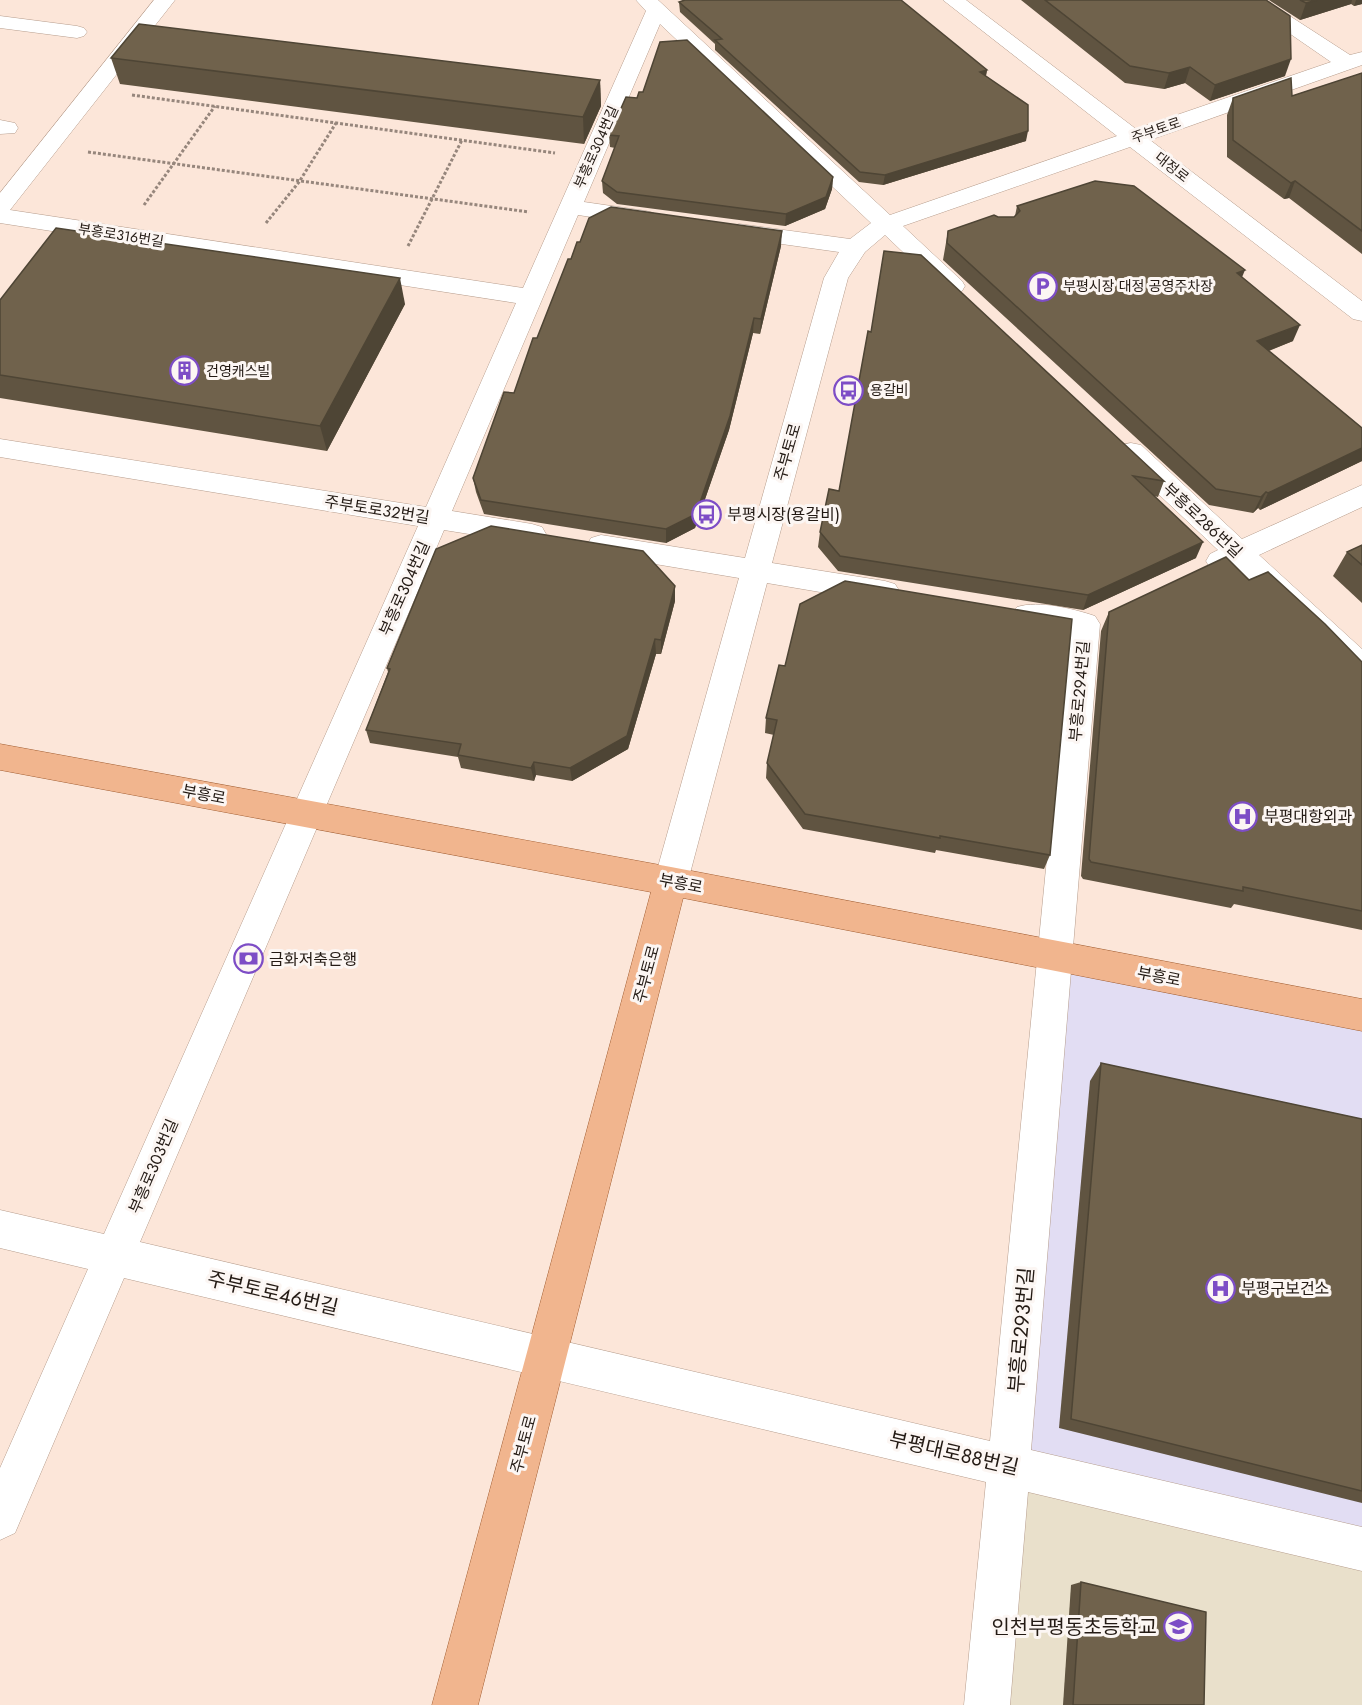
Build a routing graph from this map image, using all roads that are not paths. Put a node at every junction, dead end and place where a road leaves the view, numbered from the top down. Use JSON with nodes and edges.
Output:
{"nodes":[{"id":1,"x":165,"y":0,"type":"edge"},
{"id":2,"x":631,"y":0,"type":"edge"},
{"id":3,"x":953,"y":0,"type":"edge"},
{"id":4,"x":1251,"y":0,"type":"edge"},
{"id":5,"x":660,"y":4,"type":"edge"},
{"id":6,"x":0,"y":22,"type":"edge"},
{"id":7,"x":77,"y":32,"type":"dead end"},
{"id":8,"x":136,"y":37,"type":"junction"},
{"id":9,"x":159,"y":40,"type":"edge"},
{"id":10,"x":1354,"y":61,"type":"edge"},
{"id":11,"x":1135,"y":138,"type":"junction"},
{"id":12,"x":0,"y":208,"type":"edge"},
{"id":13,"x":568,"y":212,"type":"junction"},
{"id":14,"x":0,"y":216,"type":"edge"},
{"id":15,"x":664,"y":220,"type":"edge"},
{"id":16,"x":887,"y":225,"type":"junction"},
{"id":17,"x":711,"y":227,"type":"edge"},
{"id":18,"x":853,"y":247,"type":"junction"},
{"id":19,"x":959,"y":287,"type":"edge"},
{"id":20,"x":531,"y":297,"type":"junction"},
{"id":21,"x":1362,"y":313,"type":"edge"},
{"id":22,"x":1116,"y":438,"type":"edge"},
{"id":23,"x":0,"y":448,"type":"edge"},
{"id":24,"x":1362,"y":495,"type":"edge"},
{"id":25,"x":435,"y":518,"type":"junction"},
{"id":26,"x":1239,"y":552,"type":"junction"},
{"id":27,"x":754,"y":570,"type":"junction"},
{"id":28,"x":1198,"y":572,"type":"edge"},
{"id":29,"x":908,"y":595,"type":"edge"},
{"id":30,"x":1002,"y":611,"type":"edge"},
{"id":31,"x":1362,"y":667,"type":"edge"},
{"id":32,"x":0,"y":757,"type":"edge"},
{"id":33,"x":306,"y":813,"type":"junction"},
{"id":34,"x":671,"y":881,"type":"junction"},
{"id":35,"x":1055,"y":955,"type":"junction"},
{"id":36,"x":1362,"y":1015,"type":"edge"},
{"id":37,"x":0,"y":1229,"type":"edge"},
{"id":38,"x":114,"y":1256,"type":"junction"},
{"id":39,"x":546,"y":1356,"type":"junction"},
{"id":40,"x":1009,"y":1466,"type":"junction"},
{"id":41,"x":0,"y":1518,"type":"edge"},
{"id":42,"x":1362,"y":1549,"type":"edge"},
{"id":43,"x":455,"y":1705,"type":"edge"},
{"id":44,"x":987,"y":1705,"type":"edge"}],
"edges":[{"from":1,"to":8,"type":"street"},
{"from":2,"to":5,"type":"street"},
{"from":3,"to":11,"type":"street","name":"대정로"},
{"from":4,"to":10,"type":"street"},
{"from":5,"to":13,"type":"street","name":"부흥로304번길"},
{"from":5,"to":16,"type":"street"},
{"from":6,"to":7,"type":"street"},
{"from":8,"to":9,"type":"street"},
{"from":8,"to":12,"type":"street"},
{"from":10,"to":11,"type":"street","name":"주부토로"},
{"from":11,"to":16,"type":"street","name":"주부토로"},
{"from":11,"to":21,"type":"street","name":"대정로"},
{"from":13,"to":15,"type":"street"},
{"from":13,"to":20,"type":"street","name":"부흥로304번길"},
{"from":14,"to":20,"type":"street","name":"부흥로316번길"},
{"from":16,"to":18,"type":"street","name":"주부토로"},
{"from":16,"to":19,"type":"street"},
{"from":17,"to":18,"type":"street"},
{"from":18,"to":27,"type":"street","name":"주부토로"},
{"from":20,"to":25,"type":"street","name":"부흥로304번길"},
{"from":22,"to":26,"type":"street","name":"부흥로286번길"},
{"from":23,"to":25,"type":"street","name":"주부토로32번길"},
{"from":24,"to":26,"type":"street"},
{"from":25,"to":27,"type":"street","name":"주부토로32번길"},
{"from":25,"to":33,"type":"street","name":"부흥로304번길"},
{"from":26,"to":28,"type":"street"},
{"from":26,"to":31,"type":"street","name":"부흥로286번길"},
{"from":27,"to":29,"type":"street","name":"주부토로32번길"},
{"from":27,"to":34,"type":"street","name":"주부토로"},
{"from":30,"to":35,"type":"street","name":"부흥로294번길"},
{"from":32,"to":33,"type":"main road","name":"부흥로"},
{"from":33,"to":34,"type":"main road","name":"부흥로"},
{"from":33,"to":38,"type":"street","name":"부흥로303번길"},
{"from":34,"to":35,"type":"main road","name":"부흥로"},
{"from":34,"to":39,"type":"main road","name":"주부토로"},
{"from":35,"to":36,"type":"main road","name":"부흥로"},
{"from":35,"to":40,"type":"street","name":"부흥로293번길"},
{"from":37,"to":38,"type":"street","name":"주부토로46번길"},
{"from":38,"to":39,"type":"street","name":"주부토로46번길"},
{"from":38,"to":41,"type":"street","name":"부흥로303번길"},
{"from":39,"to":40,"type":"street","name":"부평대로88번길"},
{"from":39,"to":43,"type":"main road","name":"주부토로"},
{"from":40,"to":42,"type":"street","name":"부평대로88번길"},
{"from":40,"to":44,"type":"street","name":"부흥로293번길"}]}
